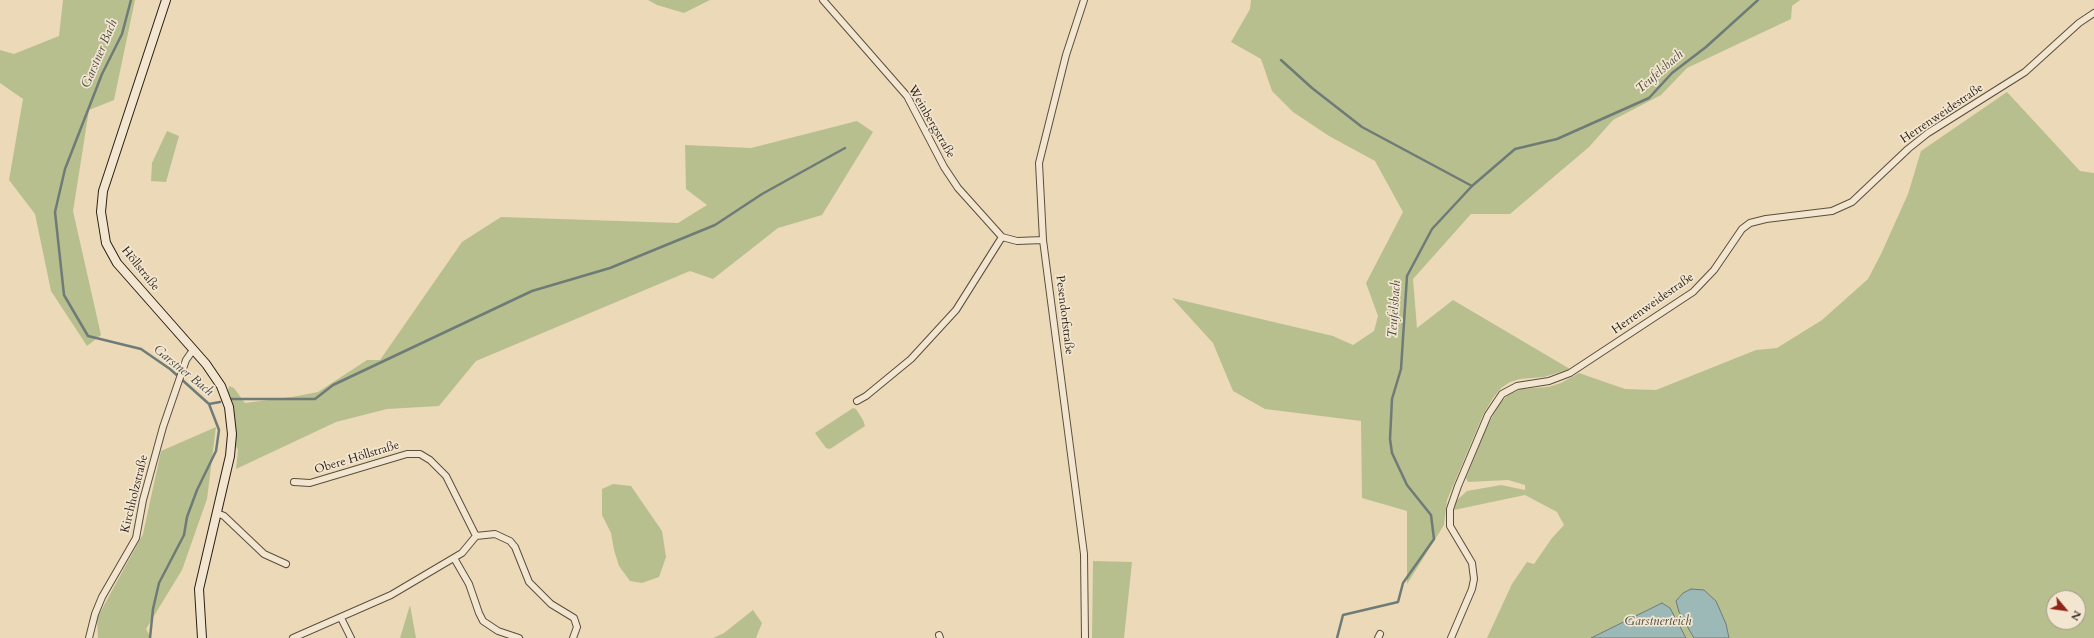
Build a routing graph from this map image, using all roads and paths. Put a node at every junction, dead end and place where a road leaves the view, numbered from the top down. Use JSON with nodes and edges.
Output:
{"nodes":[{"id":1,"x":166,"y":0,"type":"edge"},
{"id":2,"x":823,"y":0,"type":"edge"},
{"id":3,"x":1084,"y":0,"type":"edge"},
{"id":4,"x":2094,"y":14,"type":"edge"},
{"id":5,"x":1002,"y":237,"type":"junction"},
{"id":6,"x":1043,"y":240,"type":"junction"},
{"id":7,"x":193,"y":350,"type":"junction"},
{"id":8,"x":857,"y":401,"type":"dead end"},
{"id":9,"x":294,"y":482,"type":"dead end"},
{"id":10,"x":217,"y":513,"type":"junction"},
{"id":11,"x":476,"y":536,"type":"junction"},
{"id":12,"x":454,"y":558,"type":"junction"},
{"id":13,"x":286,"y":564,"type":"dead end"},
{"id":14,"x":341,"y":618,"type":"junction"},
{"id":15,"x":89,"y":638,"type":"edge"},
{"id":16,"x":202,"y":638,"type":"edge"},
{"id":17,"x":293,"y":638,"type":"edge"},
{"id":18,"x":351,"y":638,"type":"edge"},
{"id":19,"x":519,"y":638,"type":"edge"},
{"id":20,"x":573,"y":638,"type":"edge"},
{"id":21,"x":1085,"y":638,"type":"edge"},
{"id":22,"x":1451,"y":638,"type":"edge"}],
"edges":[{"from":1,"to":7,"type":"street","name":"Höllstraße"},
{"from":2,"to":5,"type":"street","name":"Weinbergstraße"},
{"from":3,"to":6,"type":"street","name":"Pesendorfstraße"},
{"from":4,"to":22,"type":"street","name":"Herrenweidestraße"},
{"from":5,"to":6,"type":"street"},
{"from":5,"to":8,"type":"street"},
{"from":6,"to":21,"type":"street","name":"Pesendorfstraße"},
{"from":7,"to":10,"type":"street","name":"Höllstraße"},
{"from":7,"to":15,"type":"street","name":"Kirchholzstraße"},
{"from":9,"to":11,"type":"street","name":"Obere Höllstraße"},
{"from":10,"to":13,"type":"street"},
{"from":10,"to":16,"type":"street","name":"Höllstraße"},
{"from":11,"to":12,"type":"street"},
{"from":11,"to":20,"type":"street"},
{"from":12,"to":14,"type":"street"},
{"from":12,"to":19,"type":"street"},
{"from":14,"to":17,"type":"street"},
{"from":14,"to":18,"type":"street"}]}
